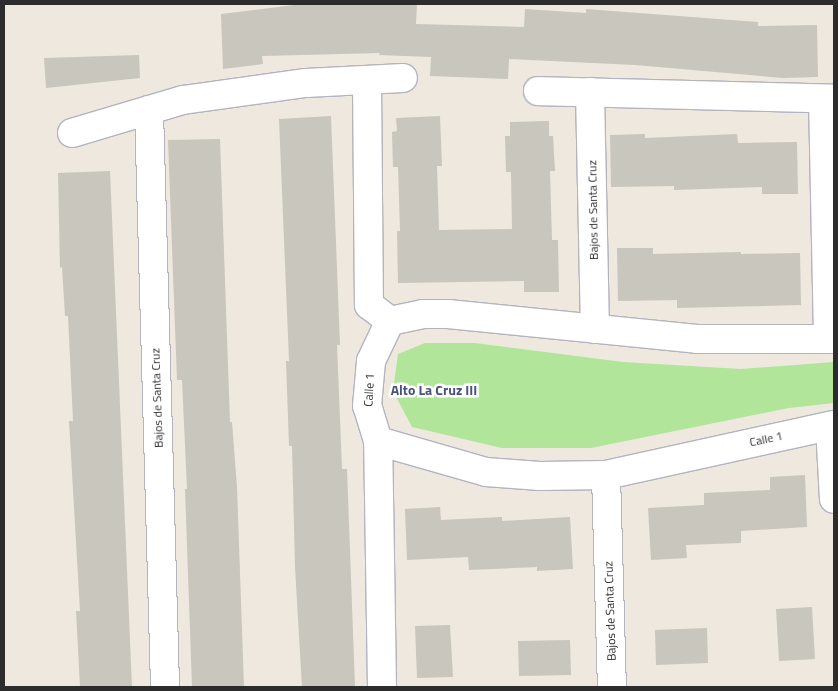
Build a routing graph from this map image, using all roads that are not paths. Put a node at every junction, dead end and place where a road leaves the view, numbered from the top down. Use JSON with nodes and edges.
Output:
{"nodes":[{"id":1,"x":403,"y":78,"type":"dead end"},
{"id":2,"x":366,"y":80,"type":"junction"},
{"id":3,"x":538,"y":90,"type":"dead end"},
{"id":4,"x":590,"y":92,"type":"junction"},
{"id":5,"x":829,"y":99,"type":"edge"},
{"id":6,"x":149,"y":110,"type":"junction"},
{"id":7,"x":72,"y":133,"type":"dead end"},
{"id":8,"x":390,"y":321,"type":"junction"},
{"id":9,"x":595,"y":329,"type":"junction"},
{"id":10,"x":831,"y":339,"type":"edge"},
{"id":11,"x":832,"y":426,"type":"edge"},
{"id":12,"x":378,"y":441,"type":"junction"},
{"id":13,"x":606,"y":475,"type":"junction"},
{"id":14,"x":834,"y":499,"type":"edge"},
{"id":15,"x":165,"y":687,"type":"edge"},
{"id":16,"x":382,"y":687,"type":"edge"},
{"id":17,"x":612,"y":687,"type":"edge"}],
"edges":[{"from":1,"to":2,"type":"street"},
{"from":2,"to":6,"type":"street"},
{"from":2,"to":8,"type":"street"},
{"from":3,"to":4,"type":"street"},
{"from":4,"to":5,"type":"street"},
{"from":4,"to":9,"type":"street","name":"Bajos de Santa Cruz"},
{"from":5,"to":10,"type":"street"},
{"from":6,"to":7,"type":"street"},
{"from":6,"to":15,"type":"street","name":"Bajos de Santa Cruz"},
{"from":8,"to":9,"type":"street"},
{"from":8,"to":12,"type":"street","name":"Calle 1"},
{"from":9,"to":10,"type":"street"},
{"from":11,"to":13,"type":"street","name":"Calle 1"},
{"from":11,"to":14,"type":"street"},
{"from":12,"to":13,"type":"street","name":"Calle 1"},
{"from":12,"to":16,"type":"street"},
{"from":13,"to":17,"type":"street","name":"Bajos de Santa Cruz"}]}
